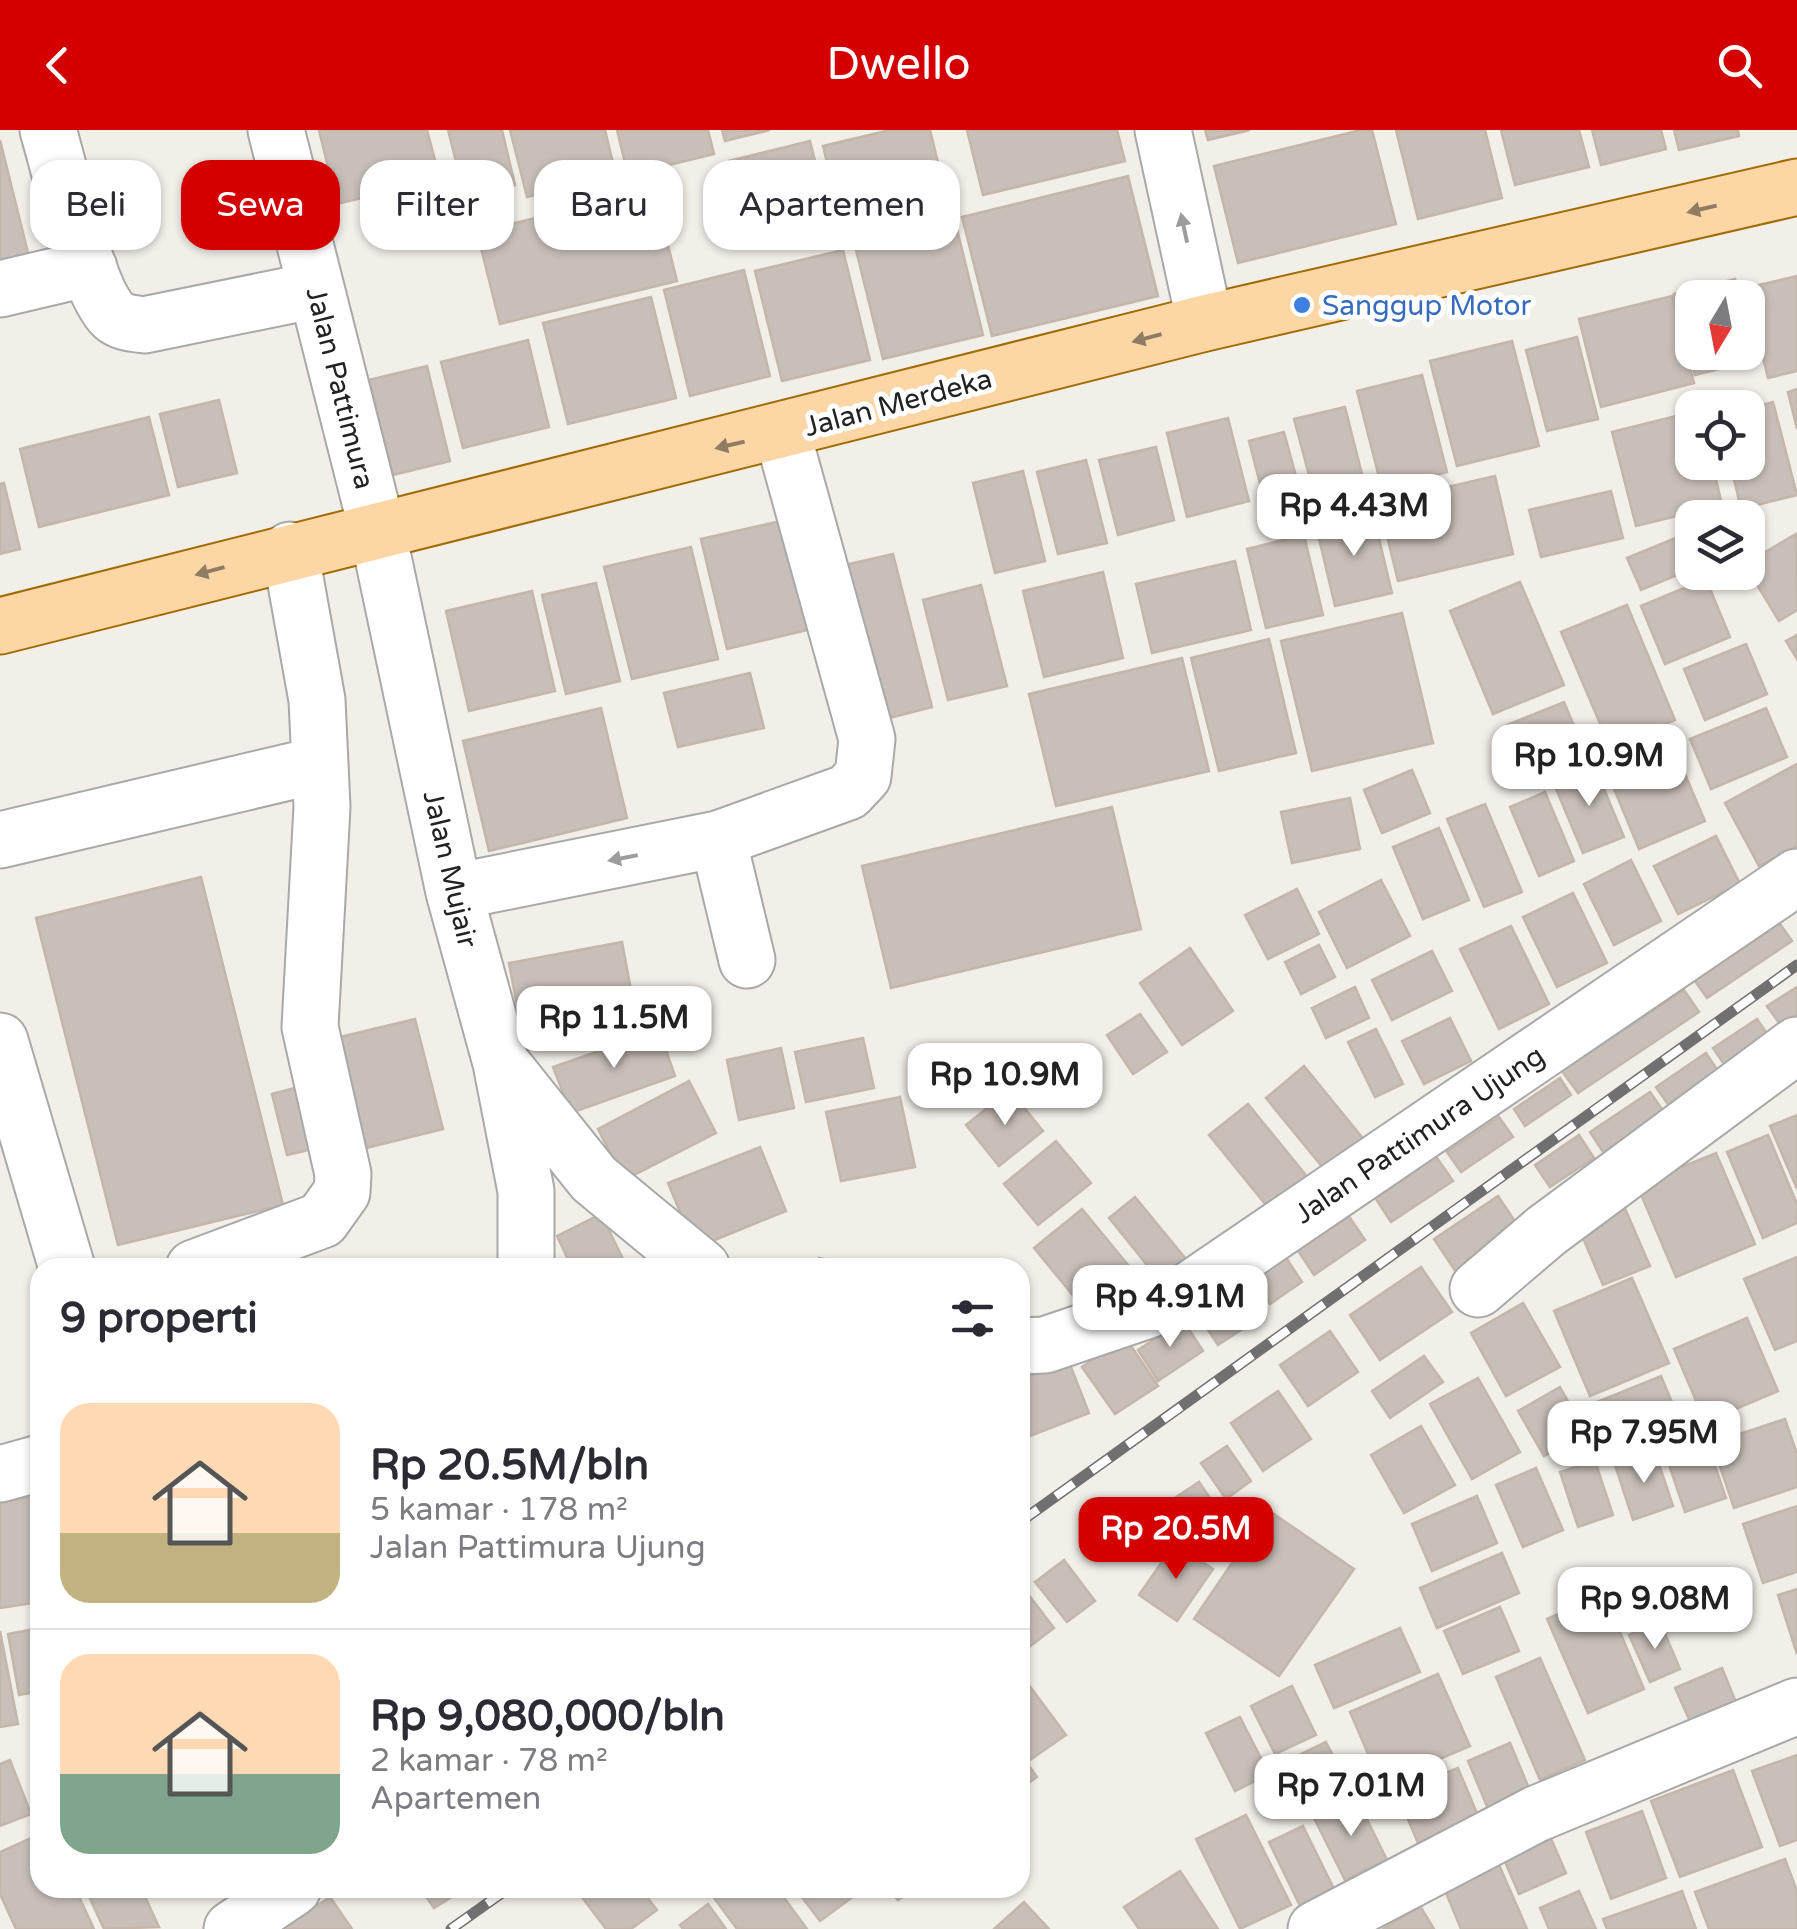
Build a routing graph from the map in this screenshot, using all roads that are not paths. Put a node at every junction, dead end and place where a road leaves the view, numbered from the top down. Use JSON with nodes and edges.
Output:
{"nodes":[{"id":1,"x":48,"y":130,"type":"edge"},
{"id":2,"x":276,"y":130,"type":"edge"},
{"id":3,"x":1163,"y":130,"type":"edge"},
{"id":4,"x":1797,"y":187,"type":"edge"},
{"id":5,"x":90,"y":268,"type":"junction"},
{"id":6,"x":0,"y":289,"type":"edge"},
{"id":7,"x":316,"y":290,"type":"junction"},
{"id":8,"x":1205,"y":323,"type":"junction"},
{"id":9,"x":782,"y":432,"type":"junction"},
{"id":10,"x":376,"y":529,"type":"junction"},
{"id":11,"x":290,"y":550,"type":"junction"},
{"id":12,"x":0,"y":626,"type":"edge"},
{"id":13,"x":318,"y":765,"type":"junction"},
{"id":14,"x":718,"y":839,"type":"junction"},
{"id":15,"x":0,"y":840,"type":"edge"},
{"id":16,"x":1797,"y":877,"type":"edge"},
{"id":17,"x":454,"y":892,"type":"junction"},
{"id":18,"x":747,"y":960,"type":"dead end"},
{"id":19,"x":0,"y":1041,"type":"edge"},
{"id":20,"x":1797,"y":1045,"type":"edge"},
{"id":21,"x":501,"y":1063,"type":"junction"},
{"id":22,"x":63,"y":1258,"type":"edge"},
{"id":23,"x":221,"y":1258,"type":"edge"},
{"id":24,"x":526,"y":1258,"type":"edge"},
{"id":25,"x":690,"y":1258,"type":"edge"},
{"id":26,"x":1478,"y":1289,"type":"dead end"},
{"id":27,"x":1030,"y":1346,"type":"edge"},
{"id":28,"x":30,"y":1466,"type":"edge"},
{"id":29,"x":0,"y":1474,"type":"edge"},
{"id":30,"x":1797,"y":1706,"type":"edge"},
{"id":31,"x":278,"y":1898,"type":"edge"},
{"id":32,"x":232,"y":1929,"type":"edge"},
{"id":33,"x":1316,"y":1929,"type":"edge"}],
"edges":[{"from":1,"to":5,"type":"street"},
{"from":2,"to":7,"type":"street","name":"Jalan Pattimura"},
{"from":8,"to":3,"type":"street","one_way":true},
{"from":4,"to":8,"type":"main road","name":"Jalan Merdeka","one_way":true},
{"from":5,"to":6,"type":"street"},
{"from":5,"to":7,"type":"street"},
{"from":7,"to":10,"type":"street","name":"Jalan Pattimura"},
{"from":8,"to":9,"type":"main road","name":"Jalan Merdeka","one_way":true},
{"from":9,"to":10,"type":"main road","name":"Jalan Merdeka","one_way":true},
{"from":9,"to":14,"type":"street"},
{"from":10,"to":11,"type":"main road","name":"Jalan Merdeka"},
{"from":10,"to":17,"type":"street","name":"Jalan Mujair"},
{"from":11,"to":12,"type":"main road","name":"Jalan Merdeka","one_way":true},
{"from":11,"to":13,"type":"street"},
{"from":13,"to":15,"type":"street"},
{"from":13,"to":23,"type":"street"},
{"from":14,"to":17,"type":"street","one_way":true},
{"from":14,"to":18,"type":"street"},
{"from":16,"to":27,"type":"street","name":"Jalan Pattimura Ujung"},
{"from":17,"to":21,"type":"street","name":"Jalan Mujair"},
{"from":19,"to":22,"type":"street"},
{"from":20,"to":26,"type":"street"},
{"from":21,"to":24,"type":"street","name":"Jalan Mujair"},
{"from":21,"to":25,"type":"street"},
{"from":28,"to":29,"type":"street"},
{"from":30,"to":33,"type":"street"},
{"from":31,"to":32,"type":"street"}]}
